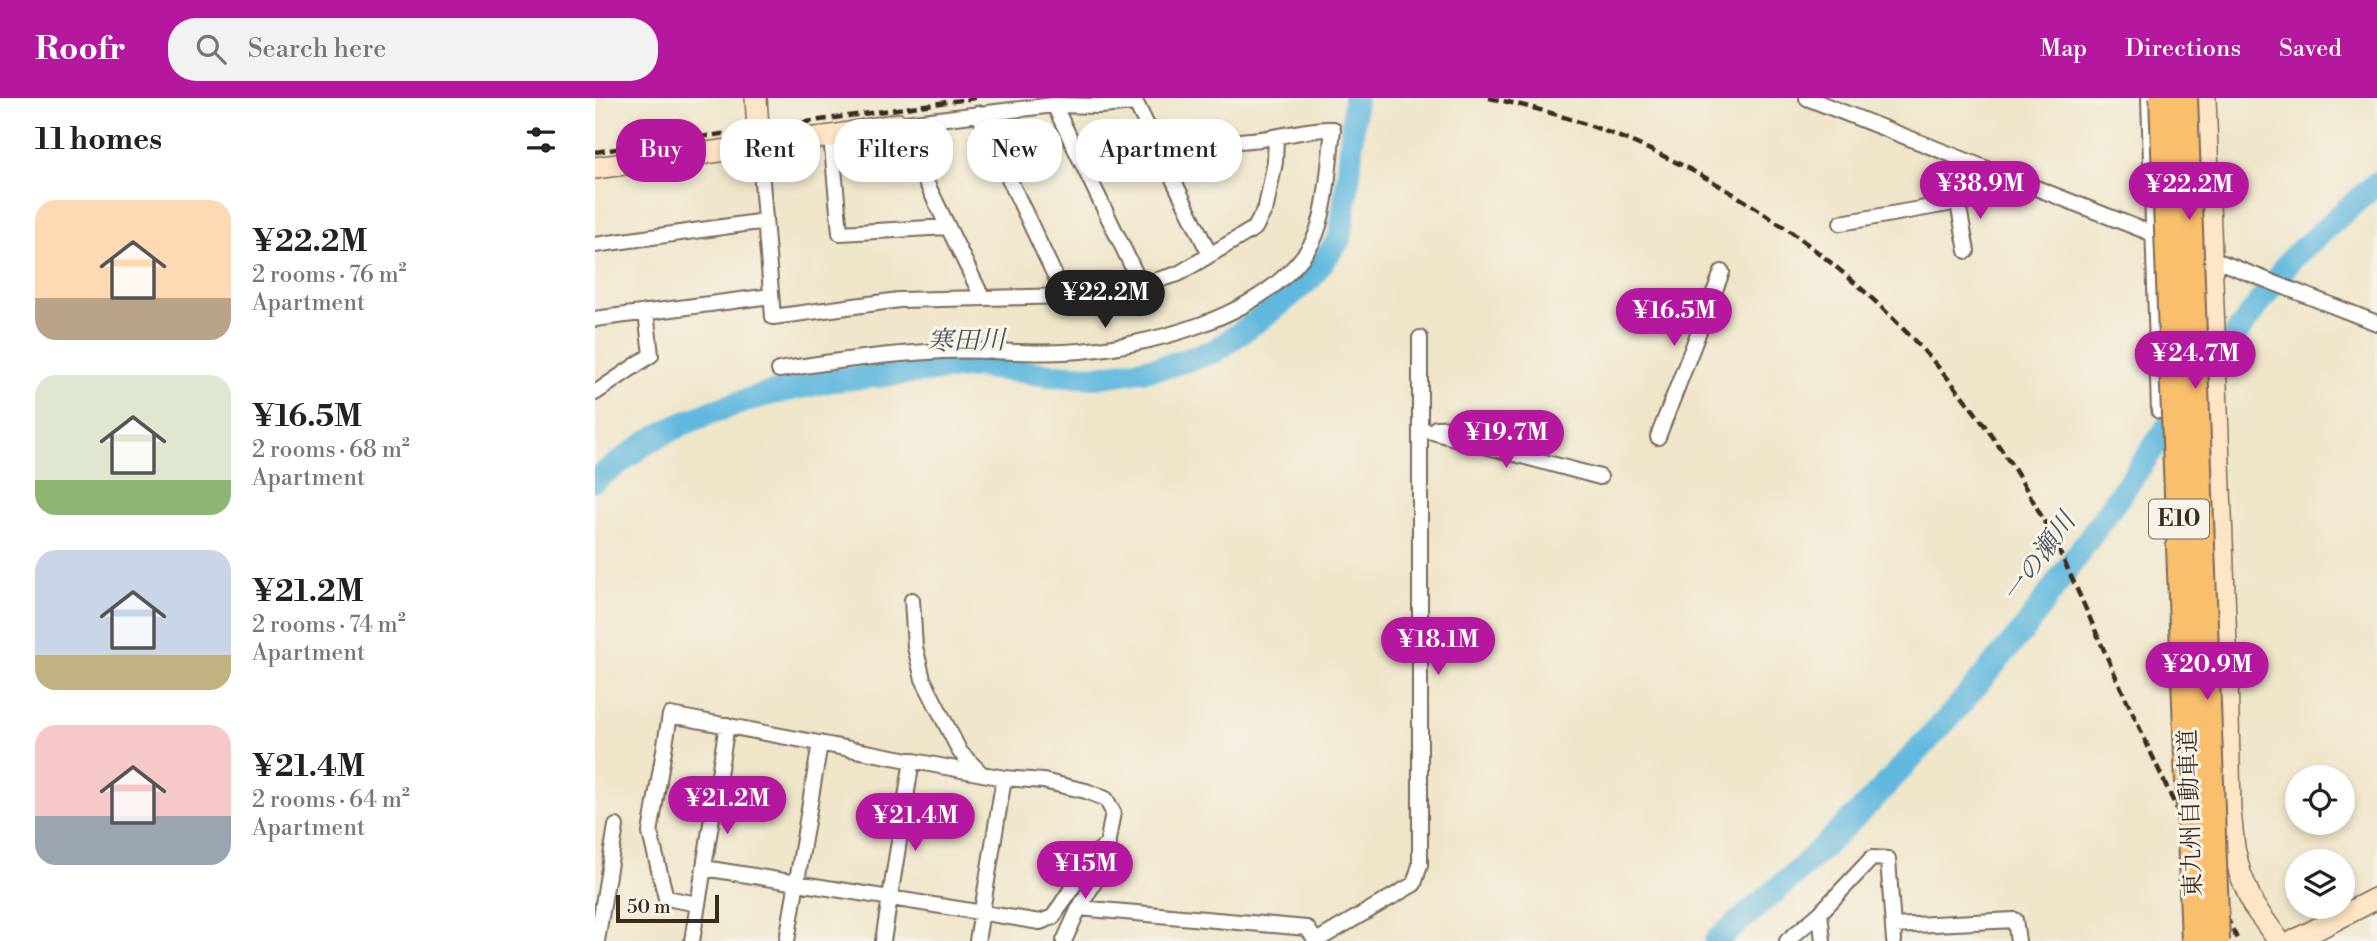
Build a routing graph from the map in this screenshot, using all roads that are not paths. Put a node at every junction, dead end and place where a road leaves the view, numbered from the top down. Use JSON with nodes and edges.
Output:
{"nodes":[{"id":1,"x":756,"y":98,"type":"edge"},
{"id":2,"x":1807,"y":98,"type":"edge"},
{"id":3,"x":2148,"y":98,"type":"edge"},
{"id":4,"x":2163,"y":98,"type":"edge"},
{"id":5,"x":2184,"y":98,"type":"edge"},
{"id":6,"x":2205,"y":98,"type":"edge"},
{"id":7,"x":1054,"y":105,"type":"junction"},
{"id":8,"x":978,"y":113,"type":"junction"},
{"id":9,"x":757,"y":119,"type":"edge"},
{"id":10,"x":934,"y":119,"type":"edge"},
{"id":11,"x":1144,"y":119,"type":"edge"},
{"id":12,"x":834,"y":135,"type":"edge"},
{"id":13,"x":831,"y":136,"type":"junction"},
{"id":14,"x":820,"y":137,"type":"edge"},
{"id":15,"x":1276,"y":137,"type":"junction"},
{"id":16,"x":1242,"y":139,"type":"edge"},
{"id":17,"x":720,"y":150,"type":"edge"},
{"id":18,"x":1967,"y":161,"type":"junction"},
{"id":19,"x":595,"y":168,"type":"edge"},
{"id":20,"x":762,"y":182,"type":"edge"},
{"id":21,"x":926,"y":182,"type":"edge"},
{"id":22,"x":1174,"y":182,"type":"edge"},
{"id":23,"x":1957,"y":198,"type":"junction"},
{"id":24,"x":765,"y":222,"type":"junction"},
{"id":25,"x":1841,"y":223,"type":"dead end"},
{"id":26,"x":948,"y":227,"type":"junction"},
{"id":27,"x":2153,"y":234,"type":"junction"},
{"id":28,"x":595,"y":245,"type":"edge"},
{"id":29,"x":1967,"y":251,"type":"dead end"},
{"id":30,"x":1210,"y":256,"type":"junction"},
{"id":31,"x":2211,"y":258,"type":"junction"},
{"id":32,"x":1721,"y":272,"type":"dead end"},
{"id":33,"x":1142,"y":287,"type":"junction"},
{"id":34,"x":771,"y":296,"type":"junction"},
{"id":35,"x":982,"y":297,"type":"junction"},
{"id":36,"x":1060,"y":297,"type":"junction"},
{"id":37,"x":646,"y":312,"type":"junction"},
{"id":38,"x":595,"y":319,"type":"edge"},
{"id":39,"x":2377,"y":323,"type":"edge"},
{"id":40,"x":1420,"y":338,"type":"dead end"},
{"id":41,"x":779,"y":370,"type":"dead end"},
{"id":42,"x":595,"y":393,"type":"edge"},
{"id":43,"x":2159,"y":411,"type":"dead end"},
{"id":44,"x":1543,"y":425,"type":"dead end"},
{"id":45,"x":1420,"y":429,"type":"junction"},
{"id":46,"x":1658,"y":437,"type":"dead end"},
{"id":47,"x":1600,"y":477,"type":"dead end"},
{"id":48,"x":912,"y":600,"type":"dead end"},
{"id":49,"x":727,"y":725,"type":"junction"},
{"id":50,"x":820,"y":743,"type":"junction"},
{"id":51,"x":912,"y":760,"type":"junction"},
{"id":52,"x":982,"y":774,"type":"junction"},
{"id":53,"x":1004,"y":778,"type":"junction"},
{"id":54,"x":616,"y":827,"type":"dead end"},
{"id":55,"x":1108,"y":844,"type":"junction"},
{"id":56,"x":704,"y":869,"type":"junction"},
{"id":57,"x":797,"y":883,"type":"junction"},
{"id":58,"x":600,"y":898,"type":"edge"},
{"id":59,"x":890,"y":898,"type":"junction"},
{"id":60,"x":2377,"y":898,"type":"edge"},
{"id":61,"x":698,"y":904,"type":"junction"},
{"id":62,"x":1079,"y":908,"type":"junction"},
{"id":63,"x":982,"y":913,"type":"junction"},
{"id":64,"x":1820,"y":913,"type":"junction"},
{"id":65,"x":1893,"y":933,"type":"edge"},
{"id":66,"x":597,"y":941,"type":"edge"},
{"id":67,"x":692,"y":941,"type":"edge"},
{"id":68,"x":787,"y":941,"type":"edge"},
{"id":69,"x":883,"y":941,"type":"edge"},
{"id":70,"x":977,"y":941,"type":"edge"},
{"id":71,"x":1064,"y":941,"type":"edge"},
{"id":72,"x":1316,"y":941,"type":"edge"},
{"id":73,"x":1787,"y":941,"type":"edge"},
{"id":74,"x":1823,"y":941,"type":"edge"},
{"id":75,"x":2018,"y":941,"type":"edge"},
{"id":76,"x":2195,"y":941,"type":"edge"},
{"id":77,"x":2216,"y":941,"type":"edge"},
{"id":78,"x":2279,"y":941,"type":"edge"},
{"id":79,"x":2294,"y":941,"type":"edge"}],
"edges":[{"from":1,"to":9,"type":"street"},
{"from":2,"to":18,"type":"street"},
{"from":3,"to":27,"type":"street"},
{"from":4,"to":76,"type":"highway","name":"東九州自動車道","number":"E10","bridge":true},
{"from":5,"to":77,"type":"highway","name":"東九州自動車道","number":"E10","bridge":true},
{"from":6,"to":31,"type":"street"},
{"from":7,"to":8,"type":"street"},
{"from":7,"to":11,"type":"street"},
{"from":7,"to":33,"type":"street"},
{"from":8,"to":10,"type":"street"},
{"from":8,"to":36,"type":"street"},
{"from":12,"to":13,"type":"street"},
{"from":13,"to":14,"type":"street"},
{"from":13,"to":26,"type":"street"},
{"from":15,"to":16,"type":"street"},
{"from":15,"to":30,"type":"street"},
{"from":15,"to":41,"type":"street"},
{"from":17,"to":19,"type":"street"},
{"from":18,"to":23,"type":"street"},
{"from":18,"to":27,"type":"street"},
{"from":20,"to":24,"type":"street"},
{"from":21,"to":26,"type":"street"},
{"from":22,"to":30,"type":"street"},
{"from":23,"to":25,"type":"street"},
{"from":23,"to":29,"type":"street"},
{"from":24,"to":28,"type":"street"},
{"from":24,"to":34,"type":"street"},
{"from":26,"to":35,"type":"street"},
{"from":27,"to":31,"type":"street"},
{"from":27,"to":43,"type":"street"},
{"from":30,"to":33,"type":"street"},
{"from":31,"to":39,"type":"street"},
{"from":31,"to":78,"type":"street"},
{"from":32,"to":46,"type":"street"},
{"from":33,"to":36,"type":"street"},
{"from":34,"to":35,"type":"street"},
{"from":34,"to":37,"type":"street"},
{"from":35,"to":36,"type":"street"},
{"from":37,"to":38,"type":"street"},
{"from":37,"to":42,"type":"street"},
{"from":40,"to":45,"type":"street"},
{"from":44,"to":45,"type":"street"},
{"from":45,"to":47,"type":"street"},
{"from":45,"to":72,"type":"street"},
{"from":48,"to":52,"type":"street"},
{"from":49,"to":50,"type":"street"},
{"from":49,"to":56,"type":"street"},
{"from":49,"to":61,"type":"street"},
{"from":50,"to":51,"type":"street"},
{"from":50,"to":57,"type":"street"},
{"from":51,"to":52,"type":"street"},
{"from":51,"to":59,"type":"street"},
{"from":52,"to":53,"type":"street"},
{"from":53,"to":55,"type":"street"},
{"from":53,"to":63,"type":"street"},
{"from":54,"to":58,"type":"street"},
{"from":55,"to":62,"type":"street"},
{"from":55,"to":63,"type":"street"},
{"from":56,"to":57,"type":"street"},
{"from":56,"to":61,"type":"street"},
{"from":57,"to":59,"type":"street"},
{"from":57,"to":68,"type":"street"},
{"from":58,"to":66,"type":"street"},
{"from":59,"to":63,"type":"street"},
{"from":59,"to":69,"type":"street"},
{"from":60,"to":79,"type":"street"},
{"from":61,"to":67,"type":"street"},
{"from":62,"to":71,"type":"street"},
{"from":62,"to":72,"type":"street"},
{"from":63,"to":70,"type":"street"},
{"from":64,"to":65,"type":"street"},
{"from":64,"to":73,"type":"street"},
{"from":64,"to":74,"type":"street"},
{"from":65,"to":75,"type":"street"}]}
